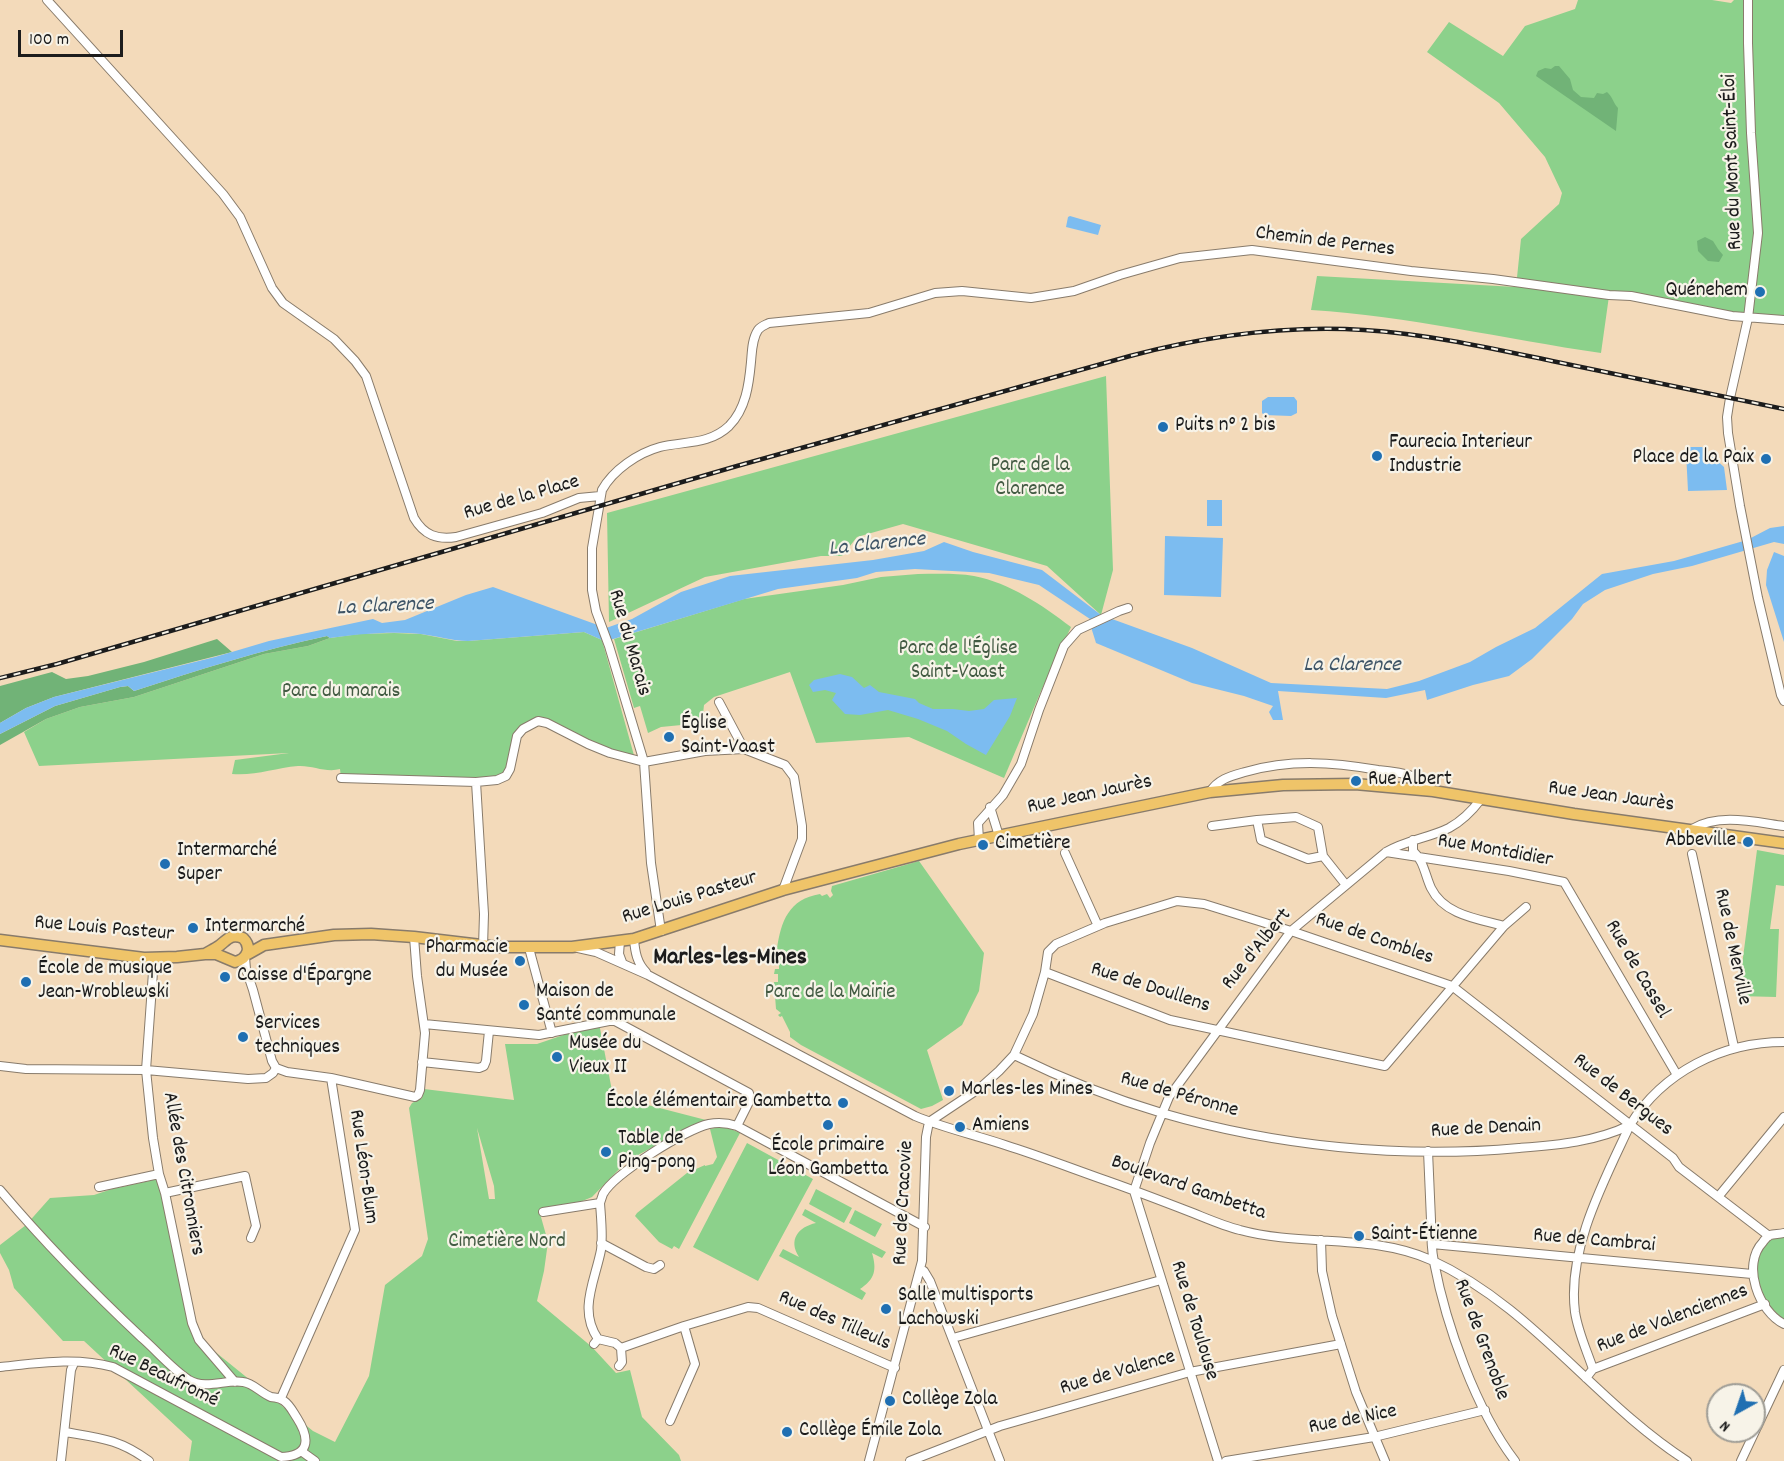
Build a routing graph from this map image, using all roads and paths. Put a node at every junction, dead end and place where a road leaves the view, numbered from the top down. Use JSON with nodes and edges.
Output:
{"nodes":[{"id":1,"x":47,"y":0,"type":"edge"},
{"id":2,"x":1748,"y":0,"type":"edge"},
{"id":3,"x":1748,"y":318,"type":"junction"},
{"id":4,"x":1784,"y":320,"type":"edge"},
{"id":5,"x":760,"y":327,"type":"joint"},
{"id":6,"x":600,"y":496,"type":"junction"},
{"id":7,"x":1128,"y":608,"type":"dead end"},
{"id":8,"x":1784,"y":701,"type":"edge"},
{"id":9,"x":719,"y":702,"type":"dead end"},
{"id":10,"x":744,"y":749,"type":"junction"},
{"id":11,"x":645,"y":762,"type":"junction"},
{"id":12,"x":341,"y":778,"type":"dead end"},
{"id":13,"x":476,"y":782,"type":"junction"},
{"id":14,"x":1433,"y":791,"type":"junction"},
{"id":15,"x":1210,"y":792,"type":"junction"},
{"id":16,"x":1481,"y":799,"type":"junction"},
{"id":17,"x":990,"y":807,"type":"junction"},
{"id":18,"x":1257,"y":820,"type":"junction"},
{"id":19,"x":1212,"y":826,"type":"dead end"},
{"id":20,"x":1784,"y":826,"type":"edge"},
{"id":21,"x":1692,"y":829,"type":"junction"},
{"id":22,"x":999,"y":836,"type":"junction"},
{"id":23,"x":979,"y":840,"type":"junction"},
{"id":24,"x":1413,"y":840,"type":"junction"},
{"id":25,"x":1784,"y":843,"type":"edge"},
{"id":26,"x":1386,"y":852,"type":"junction"},
{"id":27,"x":1065,"y":853,"type":"dead end"},
{"id":28,"x":1692,"y":854,"type":"dead end"},
{"id":29,"x":1323,"y":856,"type":"junction"},
{"id":30,"x":1420,"y":858,"type":"junction"},
{"id":31,"x":1564,"y":882,"type":"joint"},
{"id":32,"x":1346,"y":885,"type":"junction"},
{"id":33,"x":783,"y":890,"type":"junction"},
{"id":34,"x":1526,"y":907,"type":"dead end"},
{"id":35,"x":1098,"y":926,"type":"junction"},
{"id":36,"x":1503,"y":926,"type":"junction"},
{"id":37,"x":661,"y":931,"type":"junction"},
{"id":38,"x":1291,"y":931,"type":"junction"},
{"id":39,"x":414,"y":937,"type":"junction"},
{"id":40,"x":634,"y":939,"type":"junction"},
{"id":41,"x":0,"y":940,"type":"edge"},
{"id":42,"x":620,"y":941,"type":"junction"},
{"id":43,"x":223,"y":943,"type":"junction"},
{"id":44,"x":572,"y":946,"type":"junction"},
{"id":45,"x":483,"y":947,"type":"junction"},
{"id":46,"x":529,"y":948,"type":"junction"},
{"id":47,"x":247,"y":951,"type":"junction"},
{"id":48,"x":205,"y":954,"type":"junction"},
{"id":49,"x":153,"y":958,"type":"junction"},
{"id":50,"x":228,"y":959,"type":"junction"},
{"id":51,"x":622,"y":962,"type":"junction"},
{"id":52,"x":1045,"y":972,"type":"junction"},
{"id":53,"x":648,"y":975,"type":"junction"},
{"id":54,"x":248,"y":976,"type":"junction"},
{"id":55,"x":1452,"y":986,"type":"junction"},
{"id":56,"x":424,"y":1024,"type":"junction"},
{"id":57,"x":489,"y":1030,"type":"junction"},
{"id":58,"x":1218,"y":1030,"type":"junction"},
{"id":59,"x":552,"y":1033,"type":"junction"},
{"id":60,"x":1784,"y":1042,"type":"edge"},
{"id":61,"x":1734,"y":1047,"type":"junction"},
{"id":62,"x":1014,"y":1055,"type":"junction"},
{"id":63,"x":422,"y":1062,"type":"junction"},
{"id":64,"x":0,"y":1066,"type":"edge"},
{"id":65,"x":276,"y":1068,"type":"junction"},
{"id":66,"x":146,"y":1070,"type":"junction"},
{"id":67,"x":1677,"y":1075,"type":"junction"},
{"id":68,"x":331,"y":1078,"type":"junction"},
{"id":69,"x":1162,"y":1113,"type":"junction"},
{"id":70,"x":1784,"y":1117,"type":"edge"},
{"id":71,"x":929,"y":1122,"type":"junction"},
{"id":72,"x":1630,"y":1125,"type":"junction"},
{"id":73,"x":737,"y":1126,"type":"junction"},
{"id":74,"x":1342,"y":1148,"type":"joint"},
{"id":75,"x":1428,"y":1151,"type":"junction"},
{"id":76,"x":159,"y":1174,"type":"junction"},
{"id":77,"x":99,"y":1187,"type":"dead end"},
{"id":78,"x":0,"y":1190,"type":"edge"},
{"id":79,"x":1134,"y":1191,"type":"junction"},
{"id":80,"x":165,"y":1193,"type":"junction"},
{"id":81,"x":1718,"y":1197,"type":"junction"},
{"id":82,"x":600,"y":1203,"type":"junction"},
{"id":83,"x":543,"y":1212,"type":"dead end"},
{"id":84,"x":925,"y":1227,"type":"junction"},
{"id":85,"x":1784,"y":1233,"type":"edge"},
{"id":86,"x":1769,"y":1236,"type":"junction"},
{"id":87,"x":251,"y":1238,"type":"dead end"},
{"id":88,"x":1321,"y":1240,"type":"junction"},
{"id":89,"x":601,"y":1243,"type":"junction"},
{"id":90,"x":1432,"y":1244,"type":"junction"},
{"id":91,"x":1577,"y":1259,"type":"junction"},
{"id":92,"x":1434,"y":1261,"type":"junction"},
{"id":93,"x":660,"y":1265,"type":"dead end"},
{"id":94,"x":920,"y":1269,"type":"junction"},
{"id":95,"x":1752,"y":1274,"type":"junction"},
{"id":96,"x":1161,"y":1280,"type":"junction"},
{"id":97,"x":1765,"y":1304,"type":"junction"},
{"id":98,"x":1784,"y":1324,"type":"edge"},
{"id":99,"x":684,"y":1326,"type":"junction"},
{"id":100,"x":953,"y":1338,"type":"junction"},
{"id":101,"x":1341,"y":1344,"type":"junction"},
{"id":102,"x":621,"y":1348,"type":"junction"},
{"id":103,"x":1588,"y":1356,"type":"junction"},
{"id":104,"x":74,"y":1363,"type":"junction"},
{"id":105,"x":618,"y":1366,"type":"dead end"},
{"id":106,"x":0,"y":1368,"type":"edge"},
{"id":107,"x":895,"y":1368,"type":"junction"},
{"id":108,"x":1593,"y":1369,"type":"junction"},
{"id":109,"x":1784,"y":1370,"type":"edge"},
{"id":110,"x":1578,"y":1371,"type":"junction"},
{"id":111,"x":1190,"y":1372,"type":"junction"},
{"id":112,"x":1586,"y":1378,"type":"junction"},
{"id":113,"x":235,"y":1382,"type":"junction"},
{"id":114,"x":280,"y":1398,"type":"junction"},
{"id":115,"x":1485,"y":1410,"type":"junction"},
{"id":116,"x":670,"y":1421,"type":"dead end"},
{"id":117,"x":988,"y":1430,"type":"junction"},
{"id":118,"x":65,"y":1432,"type":"junction"},
{"id":119,"x":1374,"y":1437,"type":"junction"},
{"id":120,"x":301,"y":1451,"type":"junction"},
{"id":121,"x":61,"y":1461,"type":"edge"},
{"id":122,"x":149,"y":1461,"type":"edge"},
{"id":123,"x":315,"y":1461,"type":"edge"},
{"id":124,"x":869,"y":1461,"type":"edge"},
{"id":125,"x":910,"y":1461,"type":"edge"},
{"id":126,"x":1000,"y":1461,"type":"edge"},
{"id":127,"x":1218,"y":1461,"type":"edge"},
{"id":128,"x":1226,"y":1461,"type":"edge"},
{"id":129,"x":1385,"y":1461,"type":"edge"},
{"id":130,"x":1515,"y":1461,"type":"edge"},
{"id":131,"x":1687,"y":1461,"type":"edge"},
{"id":132,"x":1741,"y":1461,"type":"edge"}],
"edges":[{"from":1,"to":6,"type":"street","name":"Rue de la Place"},
{"from":2,"to":3,"type":"street","name":"Rue du Mont Saint-Éloi"},
{"from":3,"to":4,"type":"street","name":"Chemin de Pernes"},
{"from":3,"to":5,"type":"street","name":"Chemin de Pernes"},
{"from":3,"to":8,"type":"street","name":"Rue du Mont Saint-Éloi"},
{"from":5,"to":6,"type":"street","name":"Rue de la Place"},
{"from":6,"to":11,"type":"street","name":"Rue du Marais"},
{"from":7,"to":17,"type":"street"},
{"from":9,"to":10,"type":"street"},
{"from":10,"to":11,"type":"street"},
{"from":10,"to":33,"type":"street"},
{"from":11,"to":13,"type":"street"},
{"from":11,"to":37,"type":"street","name":"Rue du Marais"},
{"from":12,"to":13,"type":"street"},
{"from":13,"to":45,"type":"street"},
{"from":14,"to":15,"type":"main road","name":"Rue Jean Jaurès"},
{"from":14,"to":15,"type":"street","name":"Rue Jean Jaurès"},
{"from":14,"to":16,"type":"main road","name":"Rue Jean Jaurès"},
{"from":15,"to":22,"type":"main road","name":"Rue Jean Jaurès"},
{"from":16,"to":21,"type":"main road","name":"Rue Jean Jaurès"},
{"from":16,"to":24,"type":"street","name":"Rue d'Albert"},
{"from":17,"to":22,"type":"street"},
{"from":17,"to":23,"type":"street"},
{"from":18,"to":19,"type":"street"},
{"from":18,"to":29,"type":"street"},
{"from":18,"to":29,"type":"street"},
{"from":20,"to":21,"type":"street"},
{"from":21,"to":25,"type":"main road","name":"Rue Jean Jaurès"},
{"from":22,"to":23,"type":"main road","name":"Rue Jean Jaurès"},
{"from":23,"to":33,"type":"main road","name":"Rue Louis Pasteur"},
{"from":24,"to":26,"type":"street","name":"Rue d'Albert"},
{"from":24,"to":30,"type":"street","name":"Rue Montdidier"},
{"from":26,"to":30,"type":"street","name":"Rue Montdidier"},
{"from":26,"to":32,"type":"street","name":"Rue d'Albert"},
{"from":27,"to":35,"type":"street"},
{"from":28,"to":61,"type":"street","name":"Rue de Merville"},
{"from":29,"to":32,"type":"street"},
{"from":30,"to":31,"type":"street","name":"Rue Montdidier"},
{"from":30,"to":36,"type":"street"},
{"from":31,"to":67,"type":"street","name":"Rue de Cassel"},
{"from":32,"to":38,"type":"street","name":"Rue d'Albert"},
{"from":33,"to":37,"type":"main road","name":"Rue Louis Pasteur"},
{"from":34,"to":36,"type":"street"},
{"from":35,"to":38,"type":"street","name":"Rue de Combles"},
{"from":35,"to":52,"type":"street","name":"Rue de Combles"},
{"from":36,"to":55,"type":"street"},
{"from":37,"to":40,"type":"main road","name":"Rue Louis Pasteur"},
{"from":38,"to":55,"type":"street","name":"Rue de Combles"},
{"from":38,"to":58,"type":"street","name":"Rue d'Albert"},
{"from":39,"to":45,"type":"main road","name":"Rue Louis Pasteur"},
{"from":39,"to":47,"type":"main road","name":"Rue Louis Pasteur"},
{"from":39,"to":56,"type":"street"},
{"from":40,"to":42,"type":"main road","name":"Rue Louis Pasteur"},
{"from":40,"to":53,"type":"street"},
{"from":41,"to":49,"type":"main road","name":"Rue Louis Pasteur"},
{"from":42,"to":44,"type":"main road","name":"Rue Louis Pasteur"},
{"from":42,"to":51,"type":"street"},
{"from":43,"to":47,"type":"main road"},
{"from":43,"to":48,"type":"main road","name":"Rue Louis Pasteur"},
{"from":43,"to":50,"type":"main road"},
{"from":44,"to":46,"type":"main road","name":"Rue Louis Pasteur"},
{"from":44,"to":51,"type":"street","name":"Boulevard Gambetta"},
{"from":45,"to":46,"type":"main road","name":"Rue Louis Pasteur"},
{"from":46,"to":59,"type":"street"},
{"from":47,"to":50,"type":"main road"},
{"from":47,"to":54,"type":"street"},
{"from":48,"to":49,"type":"main road","name":"Rue Louis Pasteur"},
{"from":48,"to":50,"type":"main road","name":"Rue Louis Pasteur"},
{"from":49,"to":66,"type":"street","name":"Allée des Citronniers"},
{"from":50,"to":54,"type":"street"},
{"from":51,"to":53,"type":"street","name":"Boulevard Gambetta"},
{"from":52,"to":58,"type":"street","name":"Rue de Doullens"},
{"from":52,"to":62,"type":"street"},
{"from":53,"to":71,"type":"street","name":"Boulevard Gambetta"},
{"from":54,"to":65,"type":"street"},
{"from":55,"to":58,"type":"street","name":"Rue de Doullens"},
{"from":55,"to":72,"type":"street","name":"Rue de Bergues"},
{"from":56,"to":57,"type":"street"},
{"from":56,"to":63,"type":"street"},
{"from":57,"to":59,"type":"street"},
{"from":57,"to":63,"type":"street"},
{"from":58,"to":69,"type":"street","name":"Rue d'Albert"},
{"from":59,"to":73,"type":"street"},
{"from":60,"to":61,"type":"street"},
{"from":61,"to":67,"type":"street"},
{"from":62,"to":69,"type":"street","name":"Rue de Péronne"},
{"from":62,"to":71,"type":"street"},
{"from":63,"to":68,"type":"street"},
{"from":64,"to":66,"type":"street"},
{"from":65,"to":66,"type":"street"},
{"from":65,"to":68,"type":"street"},
{"from":66,"to":76,"type":"street","name":"Allée des Citronniers"},
{"from":67,"to":72,"type":"street"},
{"from":68,"to":114,"type":"street","name":"Rue Léon-Blum"},
{"from":69,"to":74,"type":"street","name":"Rue de Péronne"},
{"from":69,"to":79,"type":"street","name":"Rue d'Albert"},
{"from":70,"to":81,"type":"street"},
{"from":71,"to":79,"type":"street","name":"Boulevard Gambetta"},
{"from":71,"to":84,"type":"street","name":"Rue de Cracovie"},
{"from":72,"to":75,"type":"street","name":"Rue de Denain"},
{"from":72,"to":81,"type":"street","name":"Rue de Bergues"},
{"from":72,"to":91,"type":"street"},
{"from":73,"to":82,"type":"street"},
{"from":73,"to":84,"type":"street"},
{"from":74,"to":75,"type":"street","name":"Rue de Denain"},
{"from":75,"to":90,"type":"street","name":"Rue de Grenoble"},
{"from":76,"to":77,"type":"street"},
{"from":76,"to":80,"type":"street","name":"Allée des Citronniers"},
{"from":78,"to":113,"type":"street"},
{"from":79,"to":88,"type":"street","name":"Boulevard Gambetta"},
{"from":79,"to":96,"type":"street","name":"Rue de Toulouse"},
{"from":80,"to":87,"type":"street"},
{"from":80,"to":113,"type":"street","name":"Allée des Citronniers"},
{"from":81,"to":86,"type":"street","name":"Rue de Bergues"},
{"from":82,"to":83,"type":"street"},
{"from":82,"to":89,"type":"street"},
{"from":84,"to":94,"type":"street","name":"Rue de Cracovie"},
{"from":85,"to":86,"type":"street"},
{"from":86,"to":95,"type":"street"},
{"from":88,"to":92,"type":"street","name":"Boulevard Gambetta"},
{"from":88,"to":101,"type":"street"},
{"from":89,"to":93,"type":"street"},
{"from":89,"to":102,"type":"street"},
{"from":90,"to":91,"type":"street","name":"Rue de Cambrai"},
{"from":90,"to":92,"type":"street","name":"Rue de Grenoble"},
{"from":91,"to":95,"type":"street","name":"Rue de Cambrai"},
{"from":91,"to":103,"type":"street"},
{"from":92,"to":110,"type":"street","name":"Boulevard Gambetta"},
{"from":92,"to":115,"type":"street","name":"Rue de Grenoble"},
{"from":94,"to":100,"type":"street"},
{"from":94,"to":107,"type":"street","name":"Rue de Cracovie"},
{"from":95,"to":97,"type":"street"},
{"from":96,"to":100,"type":"street"},
{"from":96,"to":111,"type":"street","name":"Rue de Toulouse"},
{"from":97,"to":98,"type":"street"},
{"from":97,"to":108,"type":"street","name":"Rue de Valenciennes"},
{"from":99,"to":102,"type":"street","name":"Rue des Tilleuls"},
{"from":99,"to":107,"type":"street","name":"Rue des Tilleuls"},
{"from":99,"to":116,"type":"street"},
{"from":100,"to":117,"type":"street"},
{"from":101,"to":111,"type":"street","name":"Rue de Valence"},
{"from":101,"to":119,"type":"street"},
{"from":102,"to":105,"type":"street"},
{"from":103,"to":108,"type":"street"},
{"from":103,"to":110,"type":"street"},
{"from":104,"to":106,"type":"street","name":"Rue Beaufromé"},
{"from":104,"to":118,"type":"street"},
{"from":104,"to":120,"type":"street","name":"Rue Beaufromé"},
{"from":107,"to":124,"type":"street","name":"Rue de Cracovie"},
{"from":108,"to":112,"type":"street"},
{"from":109,"to":132,"type":"street"},
{"from":110,"to":112,"type":"street","name":"Boulevard Gambetta"},
{"from":111,"to":117,"type":"street","name":"Rue de Valence"},
{"from":111,"to":127,"type":"street","name":"Rue de Toulouse"},
{"from":112,"to":131,"type":"street","name":"Boulevard Gambetta"},
{"from":113,"to":114,"type":"street"},
{"from":114,"to":120,"type":"street"},
{"from":115,"to":119,"type":"street","name":"Rue de Nice"},
{"from":115,"to":130,"type":"street","name":"Rue de Grenoble"},
{"from":117,"to":125,"type":"street","name":"Rue de Valence"},
{"from":117,"to":126,"type":"street"},
{"from":118,"to":121,"type":"street"},
{"from":118,"to":122,"type":"street"},
{"from":119,"to":128,"type":"street","name":"Rue de Nice"},
{"from":119,"to":129,"type":"street"},
{"from":120,"to":123,"type":"street"}]}
